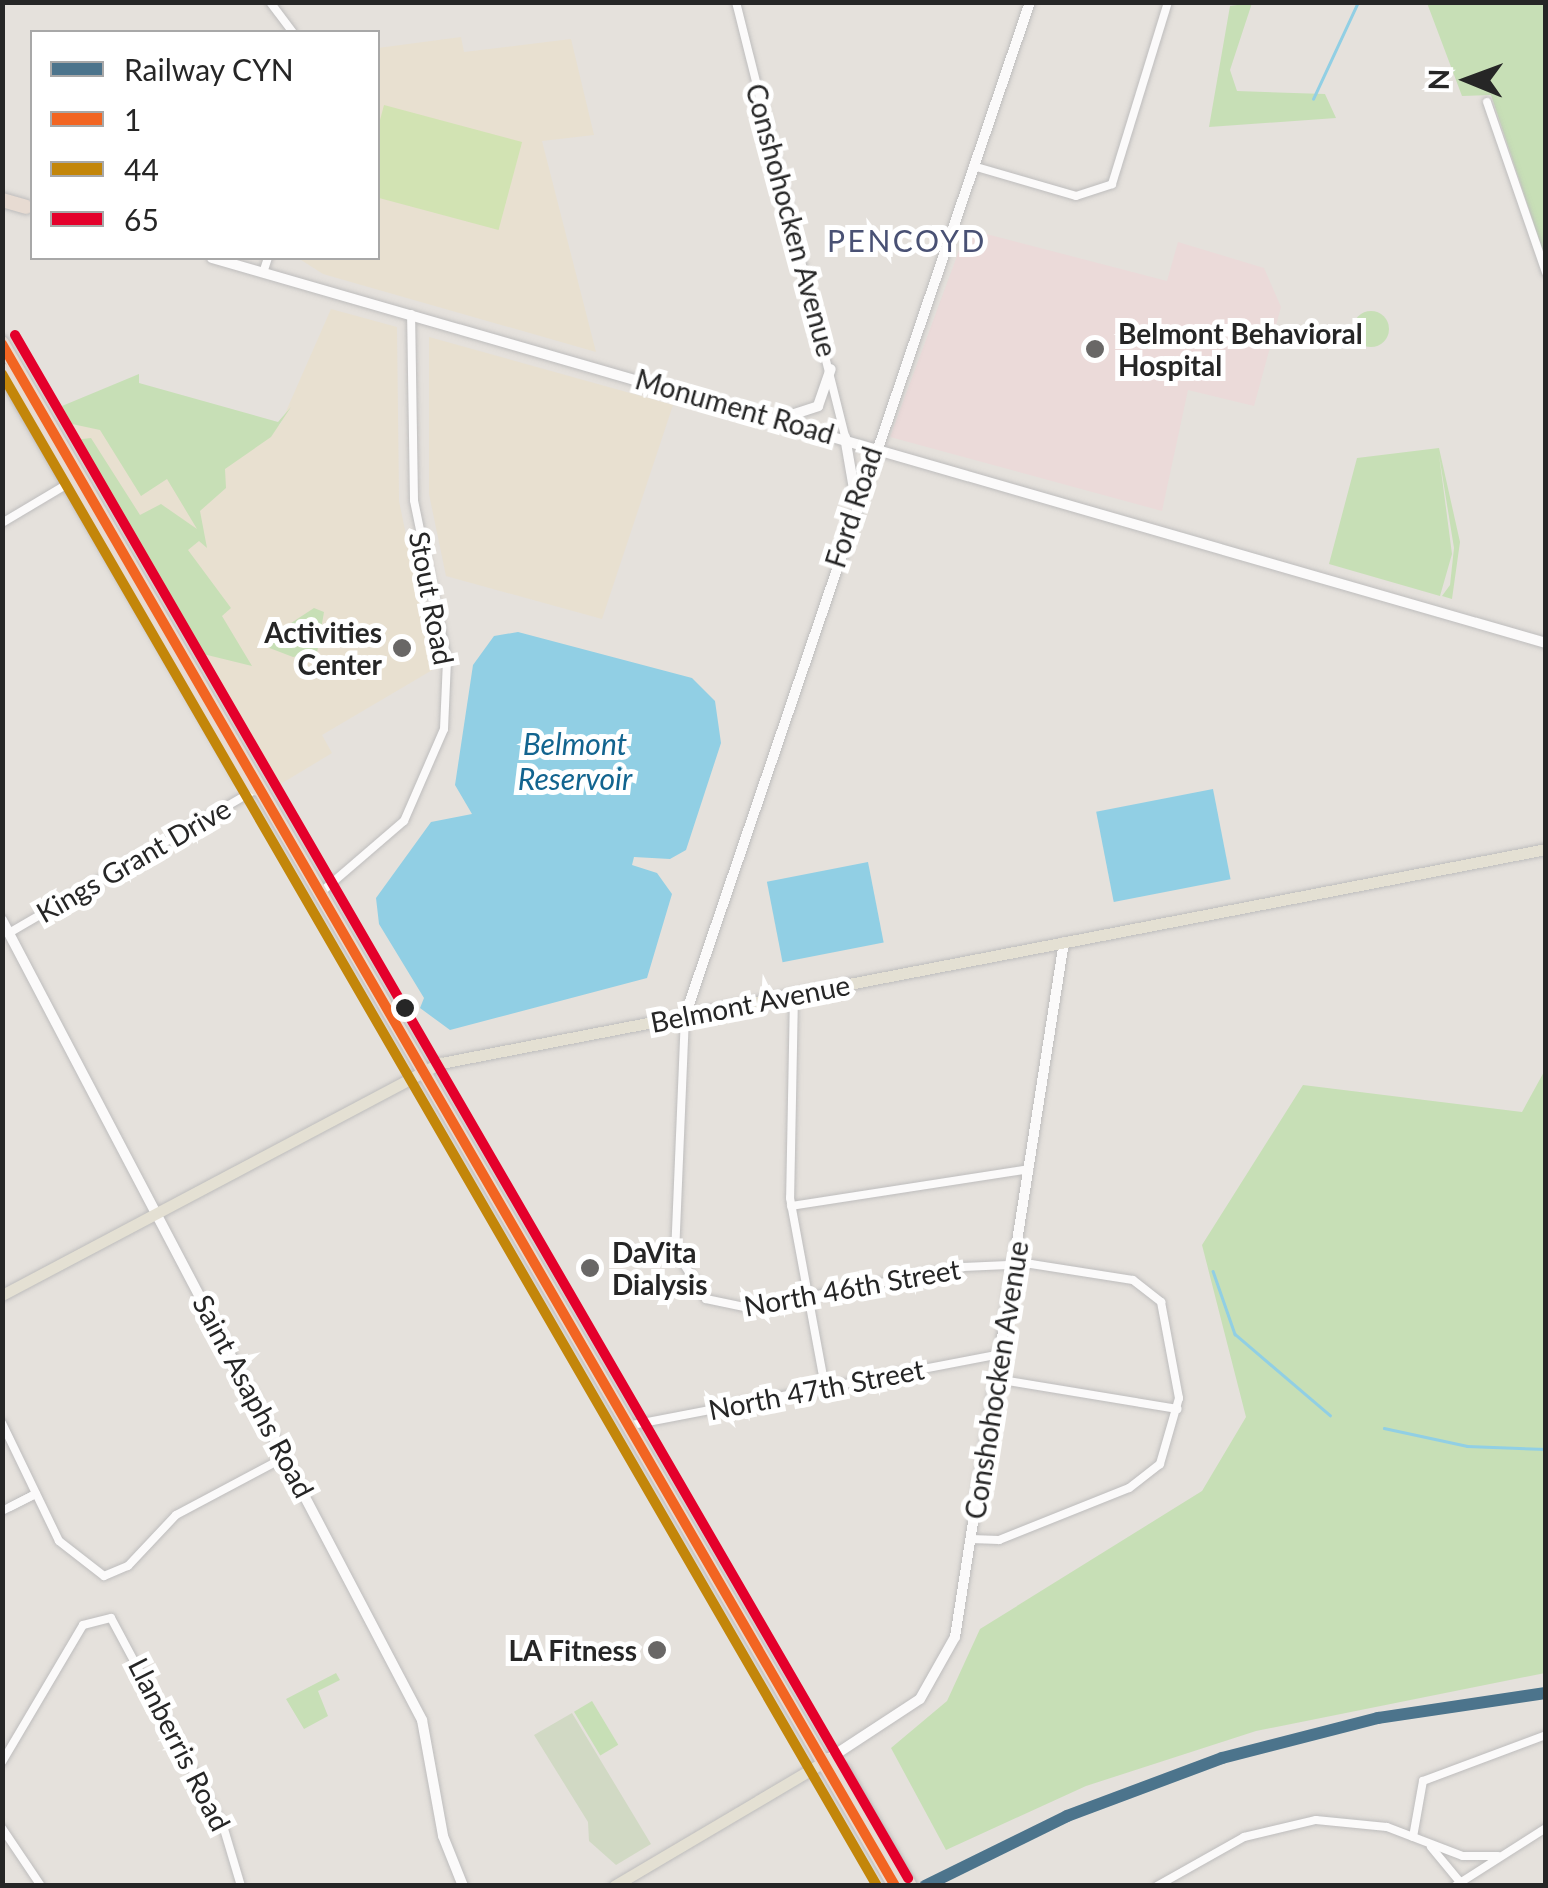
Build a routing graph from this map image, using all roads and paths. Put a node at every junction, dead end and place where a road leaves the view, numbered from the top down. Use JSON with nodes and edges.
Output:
{"nodes":[{"id":1,"x":270,"y":2,"type":"edge"},
{"id":2,"x":736,"y":2,"type":"edge"},
{"id":3,"x":1030,"y":2,"type":"edge"},
{"id":4,"x":1168,"y":2,"type":"edge"},
{"id":5,"x":292,"y":30,"type":"edge"},
{"id":6,"x":1487,"y":102,"type":"dead end"},
{"id":7,"x":972,"y":166,"type":"junction"},
{"id":8,"x":2,"y":204,"type":"edge"},
{"id":9,"x":29,"y":207,"type":"edge"},
{"id":10,"x":219,"y":260,"type":"edge"},
{"id":11,"x":267,"y":260,"type":"edge"},
{"id":12,"x":1546,"y":272,"type":"edge"},
{"id":13,"x":263,"y":273,"type":"junction"},
{"id":14,"x":411,"y":314,"type":"junction"},
{"id":15,"x":2,"y":343,"type":"edge"},
{"id":16,"x":831,"y":368,"type":"junction"},
{"id":17,"x":2,"y":370,"type":"edge"},
{"id":18,"x":778,"y":418,"type":"junction"},
{"id":19,"x":845,"y":437,"type":"junction"},
{"id":20,"x":874,"y":446,"type":"junction"},
{"id":21,"x":68,"y":483,"type":"junction"},
{"id":22,"x":855,"y":503,"type":"junction"},
{"id":23,"x":2,"y":524,"type":"edge"},
{"id":24,"x":1546,"y":643,"type":"edge"},
{"id":25,"x":182,"y":676,"type":"junction"},
{"id":26,"x":201,"y":678,"type":"junction"},
{"id":27,"x":257,"y":789,"type":"junction"},
{"id":28,"x":1546,"y":849,"type":"edge"},
{"id":29,"x":319,"y":894,"type":"junction"},
{"id":30,"x":2,"y":920,"type":"edge"},
{"id":31,"x":10,"y":933,"type":"junction"},
{"id":32,"x":1064,"y":942,"type":"junction"},
{"id":33,"x":794,"y":994,"type":"junction"},
{"id":34,"x":685,"y":1016,"type":"junction"},
{"id":35,"x":423,"y":1071,"type":"junction"},
{"id":36,"x":1029,"y":1169,"type":"junction"},
{"id":37,"x":791,"y":1206,"type":"junction"},
{"id":38,"x":156,"y":1214,"type":"junction"},
{"id":39,"x":1014,"y":1265,"type":"junction"},
{"id":40,"x":2,"y":1295,"type":"edge"},
{"id":41,"x":808,"y":1297,"type":"junction"},
{"id":42,"x":1000,"y":1354,"type":"junction"},
{"id":43,"x":996,"y":1379,"type":"junction"},
{"id":44,"x":825,"y":1387,"type":"junction"},
{"id":45,"x":1178,"y":1408,"type":"junction"},
{"id":46,"x":2,"y":1423,"type":"edge"},
{"id":47,"x":632,"y":1426,"type":"junction"},
{"id":48,"x":286,"y":1457,"type":"junction"},
{"id":49,"x":36,"y":1494,"type":"junction"},
{"id":50,"x":6,"y":1509,"type":"edge"},
{"id":51,"x":971,"y":1539,"type":"junction"},
{"id":52,"x":1546,"y":1736,"type":"edge"},
{"id":53,"x":827,"y":1760,"type":"junction"},
{"id":54,"x":2,"y":1762,"type":"edge"},
{"id":55,"x":2,"y":1828,"type":"edge"},
{"id":56,"x":1546,"y":1828,"type":"edge"},
{"id":57,"x":1413,"y":1837,"type":"junction"},
{"id":58,"x":1428,"y":1845,"type":"junction"},
{"id":59,"x":1498,"y":1856,"type":"junction"},
{"id":60,"x":901,"y":1883,"type":"edge"},
{"id":61,"x":1459,"y":1884,"type":"edge"},
{"id":62,"x":41,"y":1886,"type":"edge"},
{"id":63,"x":241,"y":1886,"type":"edge"},
{"id":64,"x":463,"y":1886,"type":"edge"},
{"id":65,"x":614,"y":1886,"type":"edge"},
{"id":66,"x":1157,"y":1886,"type":"edge"}],
"edges":[{"from":1,"to":5,"type":"street"},
{"from":2,"to":16,"type":"street","name":"Conshohocken Avenue"},
{"from":3,"to":7,"type":"street","name":"Ford Road"},
{"from":4,"to":7,"type":"street"},
{"from":6,"to":12,"type":"street"},
{"from":7,"to":20,"type":"street","name":"Ford Road"},
{"from":8,"to":9,"type":"highway"},
{"from":10,"to":13,"type":"street","name":"Monument Road"},
{"from":11,"to":13,"type":"street"},
{"from":13,"to":14,"type":"street","name":"Monument Road"},
{"from":14,"to":18,"type":"street","name":"Monument Road"},
{"from":14,"to":29,"type":"street","name":"Stout Road"},
{"from":15,"to":26,"type":"highway"},
{"from":16,"to":18,"type":"street"},
{"from":16,"to":19,"type":"street","name":"Conshohocken Avenue"},
{"from":17,"to":21,"type":"highway"},
{"from":18,"to":19,"type":"street","name":"Monument Road"},
{"from":19,"to":20,"type":"street","name":"Monument Road"},
{"from":19,"to":22,"type":"street"},
{"from":20,"to":22,"type":"street","name":"Ford Road"},
{"from":20,"to":24,"type":"street","name":"Monument Road"},
{"from":21,"to":23,"type":"street"},
{"from":21,"to":25,"type":"highway"},
{"from":22,"to":34,"type":"street","name":"Ford Road"},
{"from":25,"to":26,"type":"highway"},
{"from":25,"to":27,"type":"highway"},
{"from":26,"to":27,"type":"highway"},
{"from":27,"to":29,"type":"highway"},
{"from":27,"to":31,"type":"street","name":"Kings Grant Drive"},
{"from":28,"to":32,"type":"main road","name":"Belmont Avenue"},
{"from":29,"to":35,"type":"highway"},
{"from":30,"to":31,"type":"street","name":"Saint Asaphs Road"},
{"from":31,"to":38,"type":"street","name":"Saint Asaphs Road"},
{"from":32,"to":33,"type":"main road","name":"Belmont Avenue"},
{"from":32,"to":36,"type":"street","name":"Conshohocken Avenue"},
{"from":33,"to":34,"type":"main road","name":"Belmont Avenue"},
{"from":33,"to":37,"type":"street"},
{"from":34,"to":35,"type":"main road","name":"Belmont Avenue"},
{"from":34,"to":41,"type":"street","name":"North 46th Street"},
{"from":35,"to":38,"type":"main road","name":"Belmont Avenue"},
{"from":35,"to":47,"type":"highway"},
{"from":36,"to":37,"type":"street"},
{"from":36,"to":39,"type":"street","name":"Conshohocken Avenue"},
{"from":37,"to":41,"type":"street"},
{"from":38,"to":40,"type":"main road","name":"Belmont Avenue"},
{"from":38,"to":48,"type":"street","name":"Saint Asaphs Road"},
{"from":39,"to":41,"type":"street","name":"North 46th Street"},
{"from":39,"to":42,"type":"street","name":"Conshohocken Avenue"},
{"from":39,"to":45,"type":"street","name":"North 46th Street"},
{"from":41,"to":44,"type":"street"},
{"from":42,"to":43,"type":"street","name":"Conshohocken Avenue"},
{"from":42,"to":44,"type":"street","name":"North 47th Street"},
{"from":43,"to":45,"type":"street"},
{"from":43,"to":51,"type":"street","name":"Conshohocken Avenue"},
{"from":44,"to":47,"type":"street","name":"North 47th Street"},
{"from":45,"to":51,"type":"street"},
{"from":46,"to":49,"type":"street"},
{"from":47,"to":53,"type":"highway"},
{"from":48,"to":49,"type":"street"},
{"from":48,"to":64,"type":"street","name":"Saint Asaphs Road"},
{"from":49,"to":50,"type":"street"},
{"from":51,"to":53,"type":"street","name":"Conshohocken Avenue"},
{"from":52,"to":57,"type":"street"},
{"from":53,"to":60,"type":"highway"},
{"from":53,"to":65,"type":"main road"},
{"from":54,"to":63,"type":"street","name":"Llanberris Road"},
{"from":55,"to":62,"type":"street"},
{"from":56,"to":59,"type":"street"},
{"from":57,"to":58,"type":"street"},
{"from":57,"to":66,"type":"street"},
{"from":58,"to":59,"type":"street"},
{"from":58,"to":61,"type":"street"},
{"from":59,"to":61,"type":"street"}]}
